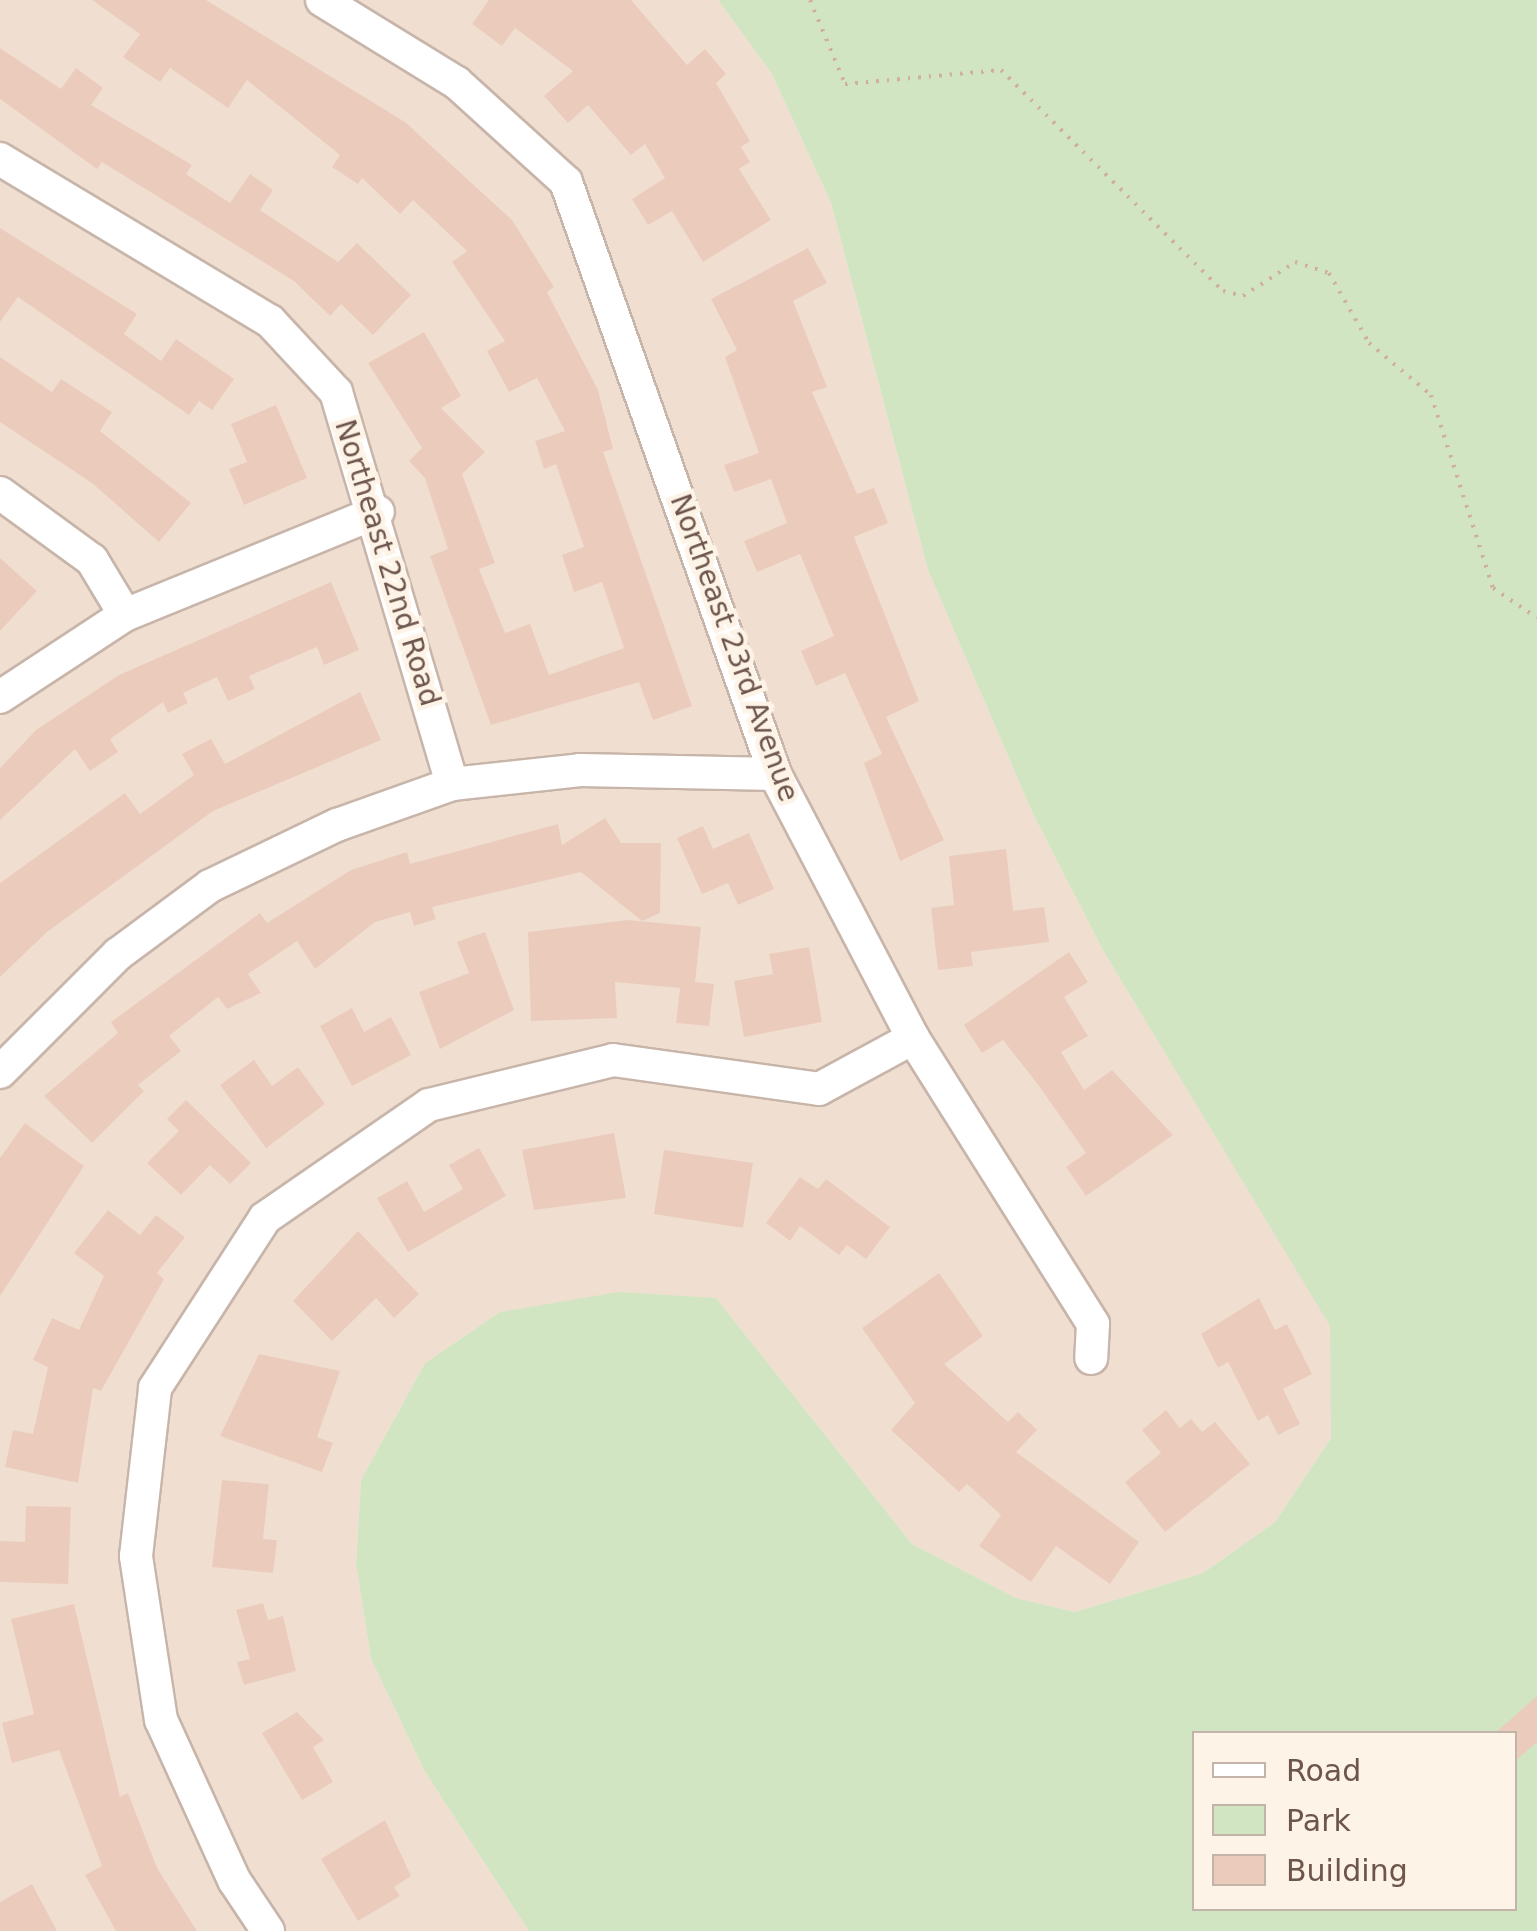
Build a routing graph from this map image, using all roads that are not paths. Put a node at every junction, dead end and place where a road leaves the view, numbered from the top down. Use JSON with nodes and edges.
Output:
{"nodes":[{"id":1,"x":322,"y":0,"type":"edge"},
{"id":2,"x":0,"y":159,"type":"edge"},
{"id":3,"x":0,"y":493,"type":"edge"},
{"id":4,"x":378,"y":512,"type":"junction"},
{"id":5,"x":125,"y":615,"type":"junction"},
{"id":6,"x":0,"y":697,"type":"edge"},
{"id":7,"x":774,"y":774,"type":"junction"},
{"id":8,"x":452,"y":784,"type":"junction"},
{"id":9,"x":912,"y":1038,"type":"junction"},
{"id":10,"x":0,"y":1072,"type":"edge"},
{"id":11,"x":1091,"y":1358,"type":"dead end"},
{"id":12,"x":268,"y":1931,"type":"edge"}],
"edges":[{"from":1,"to":7,"type":"street","name":"Northeast 23rd Avenue"},
{"from":2,"to":4,"type":"street","name":"Northeast 22nd Road"},
{"from":3,"to":5,"type":"street"},
{"from":4,"to":5,"type":"street"},
{"from":4,"to":8,"type":"street","name":"Northeast 22nd Road"},
{"from":5,"to":6,"type":"street"},
{"from":7,"to":8,"type":"street"},
{"from":7,"to":9,"type":"street","name":"Northeast 23rd Avenue"},
{"from":8,"to":10,"type":"street"},
{"from":9,"to":11,"type":"street","name":"Northeast 23rd Avenue"},
{"from":9,"to":12,"type":"street"}]}
